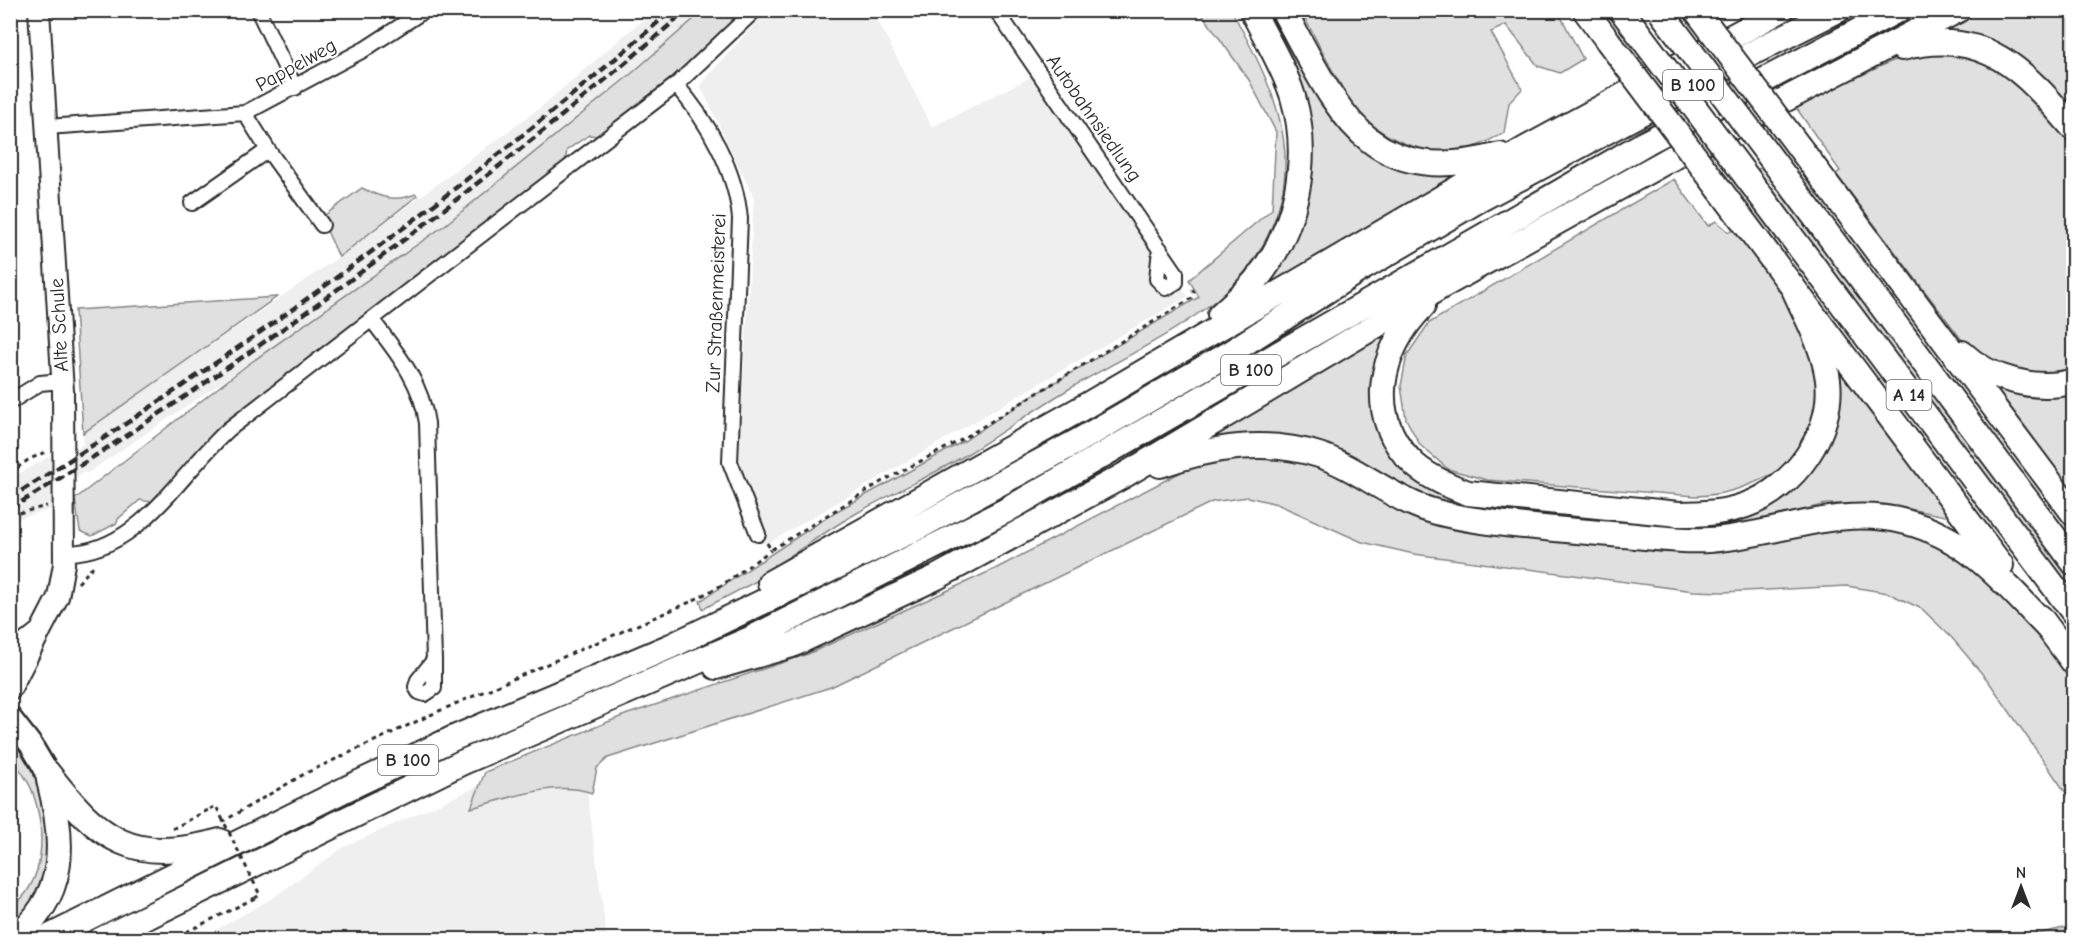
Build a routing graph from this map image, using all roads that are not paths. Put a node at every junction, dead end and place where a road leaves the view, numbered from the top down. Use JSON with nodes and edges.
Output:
{"nodes":[{"id":1,"x":39,"y":10,"type":"edge"},
{"id":2,"x":258,"y":10,"type":"edge"},
{"id":3,"x":425,"y":10,"type":"edge"},
{"id":4,"x":755,"y":10,"type":"edge"},
{"id":5,"x":996,"y":10,"type":"edge"},
{"id":6,"x":1252,"y":10,"type":"edge"},
{"id":7,"x":1283,"y":10,"type":"edge"},
{"id":8,"x":1585,"y":10,"type":"edge"},
{"id":9,"x":1696,"y":10,"type":"edge"},
{"id":10,"x":1781,"y":10,"type":"edge"},
{"id":11,"x":1838,"y":10,"type":"edge"},
{"id":12,"x":1898,"y":10,"type":"edge"},
{"id":13,"x":1958,"y":10,"type":"edge"},
{"id":14,"x":1661,"y":11,"type":"edge"},
{"id":15,"x":1628,"y":19,"type":"edge"},
{"id":16,"x":1824,"y":78,"type":"junction"},
{"id":17,"x":676,"y":85,"type":"junction"},
{"id":18,"x":295,"y":88,"type":"junction"},
{"id":19,"x":245,"y":113,"type":"junction"},
{"id":20,"x":47,"y":127,"type":"junction"},
{"id":21,"x":2073,"y":129,"type":"edge"},
{"id":22,"x":1526,"y":149,"type":"junction"},
{"id":23,"x":268,"y":150,"type":"junction"},
{"id":24,"x":192,"y":203,"type":"dead end"},
{"id":25,"x":322,"y":225,"type":"dead end"},
{"id":26,"x":1177,"y":278,"type":"road end"},
{"id":27,"x":1444,"y":285,"type":"junction"},
{"id":28,"x":1792,"y":287,"type":"junction"},
{"id":29,"x":372,"y":320,"type":"junction"},
{"id":30,"x":1930,"y":322,"type":"junction"},
{"id":31,"x":1185,"y":347,"type":"junction"},
{"id":32,"x":62,"y":381,"type":"junction"},
{"id":33,"x":2073,"y":381,"type":"edge"},
{"id":34,"x":10,"y":402,"type":"edge"},
{"id":35,"x":1123,"y":476,"type":"junction"},
{"id":36,"x":2073,"y":514,"type":"edge"},
{"id":37,"x":758,"y":534,"type":"road end"},
{"id":38,"x":64,"y":553,"type":"junction"},
{"id":39,"x":2073,"y":563,"type":"edge"},
{"id":40,"x":2073,"y":613,"type":"edge"},
{"id":41,"x":2049,"y":629,"type":"junction"},
{"id":42,"x":37,"y":634,"type":"junction"},
{"id":43,"x":671,"y":646,"type":"junction"},
{"id":44,"x":10,"y":656,"type":"edge"},
{"id":45,"x":434,"y":660,"type":"dead end"},
{"id":46,"x":2073,"y":663,"type":"edge"},
{"id":47,"x":639,"y":688,"type":"junction"},
{"id":48,"x":10,"y":690,"type":"edge"},
{"id":49,"x":10,"y":718,"type":"edge"},
{"id":50,"x":47,"y":772,"type":"junction"},
{"id":51,"x":269,"y":827,"type":"junction"},
{"id":52,"x":200,"y":889,"type":"junction"},
{"id":53,"x":11,"y":939,"type":"edge"},
{"id":54,"x":43,"y":939,"type":"edge"},
{"id":55,"x":100,"y":939,"type":"edge"},
{"id":56,"x":132,"y":939,"type":"edge"}],
"edges":[{"from":1,"to":20,"type":"street","name":"Alte Schule"},
{"from":2,"to":18,"type":"street"},
{"from":3,"to":18,"type":"street","name":"Pappelweg"},
{"from":4,"to":17,"type":"street"},
{"from":5,"to":26,"type":"street","name":"Autobahnsiedlung"},
{"from":6,"to":31,"type":"highway"},
{"from":7,"to":22,"type":"highway"},
{"from":8,"to":28,"type":"highway","bridge":true},
{"from":9,"to":30,"type":"highway","bridge":true},
{"from":10,"to":22,"type":"highway"},
{"from":11,"to":43,"type":"highway","number":"B 100"},
{"from":12,"to":47,"type":"highway","number":"B 100"},
{"from":13,"to":16,"type":"highway"},
{"from":14,"to":39,"type":"highway","number":"A 14","bridge":true},
{"from":15,"to":40,"type":"highway","number":"A 14","bridge":true},
{"from":16,"to":21,"type":"highway"},
{"from":16,"to":27,"type":"highway"},
{"from":17,"to":29,"type":"street"},
{"from":17,"to":37,"type":"street","name":"Zur Straßenmeisterei"},
{"from":18,"to":19,"type":"street","name":"Pappelweg"},
{"from":19,"to":20,"type":"street","name":"Pappelweg"},
{"from":19,"to":23,"type":"street","name":"Pappelweg"},
{"from":20,"to":32,"type":"street","name":"Alte Schule"},
{"from":22,"to":31,"type":"highway"},
{"from":23,"to":24,"type":"street"},
{"from":23,"to":25,"type":"street","name":"Pappelweg"},
{"from":27,"to":28,"type":"highway"},
{"from":27,"to":35,"type":"highway"},
{"from":28,"to":41,"type":"highway"},
{"from":29,"to":38,"type":"street"},
{"from":29,"to":45,"type":"street"},
{"from":30,"to":33,"type":"highway"},
{"from":30,"to":36,"type":"highway"},
{"from":31,"to":43,"type":"highway"},
{"from":32,"to":34,"type":"street"},
{"from":32,"to":38,"type":"street","name":"Alte Schule"},
{"from":35,"to":41,"type":"highway"},
{"from":35,"to":47,"type":"highway"},
{"from":38,"to":42,"type":"street","name":"Alte Schule"},
{"from":41,"to":46,"type":"highway"},
{"from":42,"to":44,"type":"street"},
{"from":42,"to":48,"type":"street"},
{"from":43,"to":51,"type":"highway","number":"B 100"},
{"from":47,"to":52,"type":"highway","number":"B 100"},
{"from":49,"to":50,"type":"main road"},
{"from":50,"to":51,"type":"highway"},
{"from":50,"to":53,"type":"highway"},
{"from":51,"to":54,"type":"highway","number":"B 100"},
{"from":52,"to":55,"type":"highway","number":"B 100"},
{"from":52,"to":56,"type":"highway"}]}
